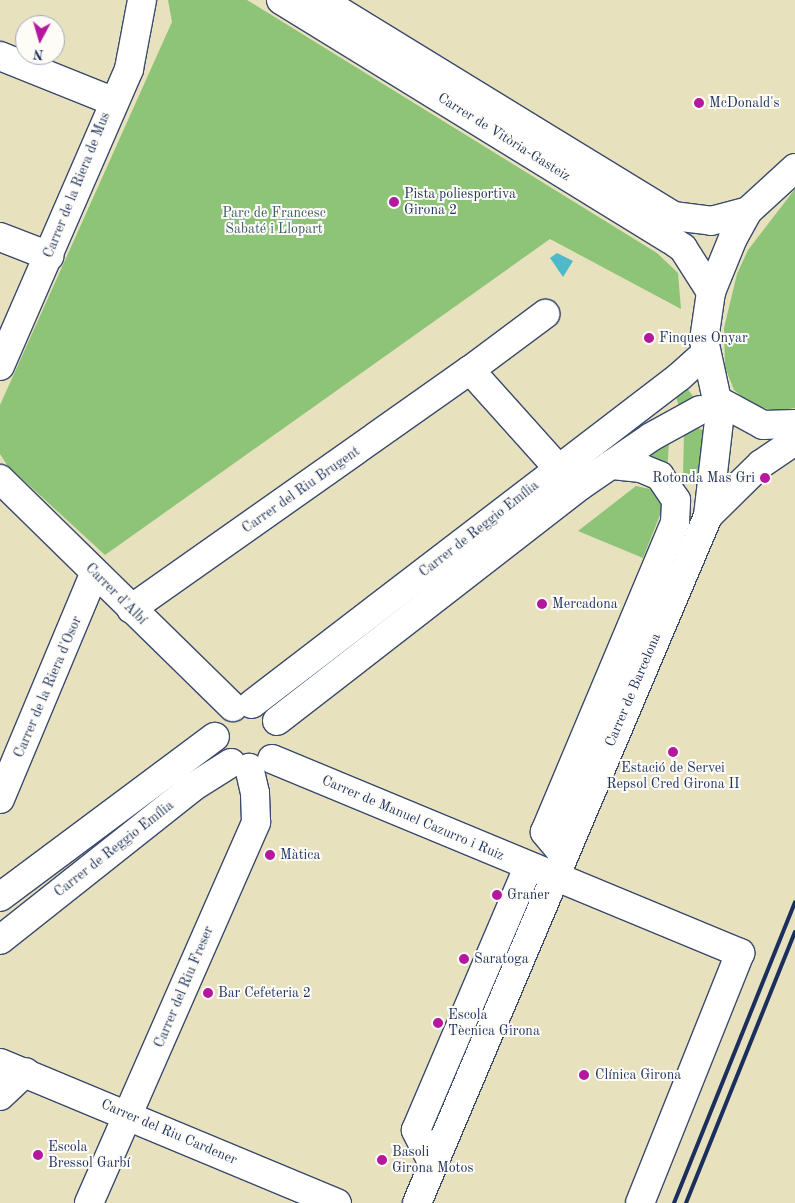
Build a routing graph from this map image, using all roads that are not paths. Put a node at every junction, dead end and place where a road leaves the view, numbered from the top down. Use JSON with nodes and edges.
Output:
{"nodes":[{"id":1,"x":142,"y":0,"type":"edge"},
{"id":2,"x":281,"y":0,"type":"edge"},
{"id":3,"x":321,"y":0,"type":"edge"},
{"id":4,"x":0,"y":56,"type":"edge"},
{"id":5,"x":112,"y":101,"type":"junction"},
{"id":6,"x":794,"y":168,"type":"edge"},
{"id":7,"x":748,"y":211,"type":"junction"},
{"id":8,"x":0,"y":236,"type":"edge"},
{"id":9,"x":49,"y":256,"type":"junction"},
{"id":10,"x":711,"y":292,"type":"junction"},
{"id":11,"x":545,"y":314,"type":"dead end"},
{"id":12,"x":706,"y":353,"type":"junction"},
{"id":13,"x":0,"y":366,"type":"edge"},
{"id":14,"x":470,"y":370,"type":"junction"},
{"id":15,"x":713,"y":405,"type":"junction"},
{"id":16,"x":795,"y":424,"type":"edge"},
{"id":17,"x":795,"y":441,"type":"edge"},
{"id":18,"x":610,"y":465,"type":"junction"},
{"id":19,"x":558,"y":468,"type":"junction"},
{"id":20,"x":0,"y":479,"type":"edge"},
{"id":21,"x":706,"y":521,"type":"junction"},
{"id":22,"x":666,"y":544,"type":"junction"},
{"id":23,"x":94,"y":574,"type":"junction"},
{"id":24,"x":131,"y":609,"type":"junction"},
{"id":25,"x":242,"y":706,"type":"junction"},
{"id":26,"x":277,"y":721,"type":"junction"},
{"id":27,"x":215,"y":737,"type":"junction"},
{"id":28,"x":250,"y":763,"type":"junction"},
{"id":29,"x":0,"y":799,"type":"edge"},
{"id":30,"x":559,"y":866,"type":"junction"},
{"id":31,"x":528,"y":867,"type":"junction"},
{"id":32,"x":5,"y":884,"type":"edge"},
{"id":33,"x":0,"y":940,"type":"edge"},
{"id":34,"x":0,"y":1063,"type":"edge"},
{"id":35,"x":26,"y":1072,"type":"junction"},
{"id":36,"x":0,"y":1096,"type":"edge"},
{"id":37,"x":128,"y":1115,"type":"junction"},
{"id":38,"x":433,"y":1164,"type":"junction"},
{"id":39,"x":89,"y":1203,"type":"edge"},
{"id":40,"x":337,"y":1203,"type":"edge"},
{"id":41,"x":417,"y":1203,"type":"edge"},
{"id":42,"x":640,"y":1203,"type":"edge"}],
"edges":[{"from":1,"to":5,"type":"street","name":"Carrer de la Riera de Mus"},
{"from":2,"to":10,"type":"street","name":"Carrer de Vitòria-Gasteiz"},
{"from":3,"to":7,"type":"street","name":"Carrer de Vitòria-Gasteiz"},
{"from":4,"to":5,"type":"street"},
{"from":5,"to":9,"type":"street","name":"Carrer de la Riera de Mus"},
{"from":6,"to":7,"type":"street"},
{"from":7,"to":10,"type":"street"},
{"from":8,"to":9,"type":"street"},
{"from":9,"to":13,"type":"street","name":"Carrer de la Riera de Mus"},
{"from":10,"to":12,"type":"street"},
{"from":11,"to":14,"type":"street","name":"Carrer del Riu Brugent"},
{"from":12,"to":15,"type":"street"},
{"from":12,"to":19,"type":"street","name":"Carrer de Reggio Emília"},
{"from":14,"to":19,"type":"street"},
{"from":14,"to":24,"type":"street","name":"Carrer del Riu Brugent"},
{"from":15,"to":16,"type":"street"},
{"from":15,"to":18,"type":"street","name":"Carrer de Reggio Emília"},
{"from":15,"to":21,"type":"street","name":"Carrer de Barcelona"},
{"from":17,"to":21,"type":"street","name":"Carrer de Barcelona"},
{"from":18,"to":22,"type":"street","name":"Carrer de Barcelona"},
{"from":18,"to":26,"type":"street","name":"Carrer de Reggio Emília"},
{"from":19,"to":25,"type":"street","name":"Carrer de Reggio Emília"},
{"from":20,"to":23,"type":"street","name":"Carrer d'Albí"},
{"from":21,"to":22,"type":"street","name":"Carrer de Barcelona"},
{"from":21,"to":30,"type":"street","name":"Carrer de Barcelona"},
{"from":22,"to":30,"type":"street","name":"Carrer de Barcelona"},
{"from":23,"to":24,"type":"street","name":"Carrer d'Albí"},
{"from":23,"to":29,"type":"street","name":"Carrer de la Riera d'Osor"},
{"from":24,"to":25,"type":"street","name":"Carrer d'Albí"},
{"from":25,"to":26,"type":"street"},
{"from":25,"to":27,"type":"street"},
{"from":26,"to":28,"type":"street"},
{"from":27,"to":28,"type":"street"},
{"from":27,"to":32,"type":"street"},
{"from":28,"to":31,"type":"street","name":"Carrer de Manuel Cazurro i Ruiz"},
{"from":28,"to":33,"type":"street","name":"Carrer de Reggio Emília"},
{"from":28,"to":37,"type":"street","name":"Carrer del Riu Freser"},
{"from":30,"to":31,"type":"street","name":"Carrer de Manuel Cazurro i Ruiz"},
{"from":30,"to":38,"type":"street","name":"Carrer de Barcelona"},
{"from":30,"to":42,"type":"street","name":"Carrer de Manuel Cazurro i Ruiz"},
{"from":31,"to":38,"type":"street"},
{"from":34,"to":35,"type":"street","name":"Carrer del Riu Cardener"},
{"from":35,"to":36,"type":"street"},
{"from":35,"to":37,"type":"street","name":"Carrer del Riu Cardener"},
{"from":37,"to":39,"type":"street","name":"Carrer del Riu Freser"},
{"from":37,"to":40,"type":"street","name":"Carrer del Riu Cardener"},
{"from":38,"to":41,"type":"street","name":"Carrer de Barcelona"}]}
